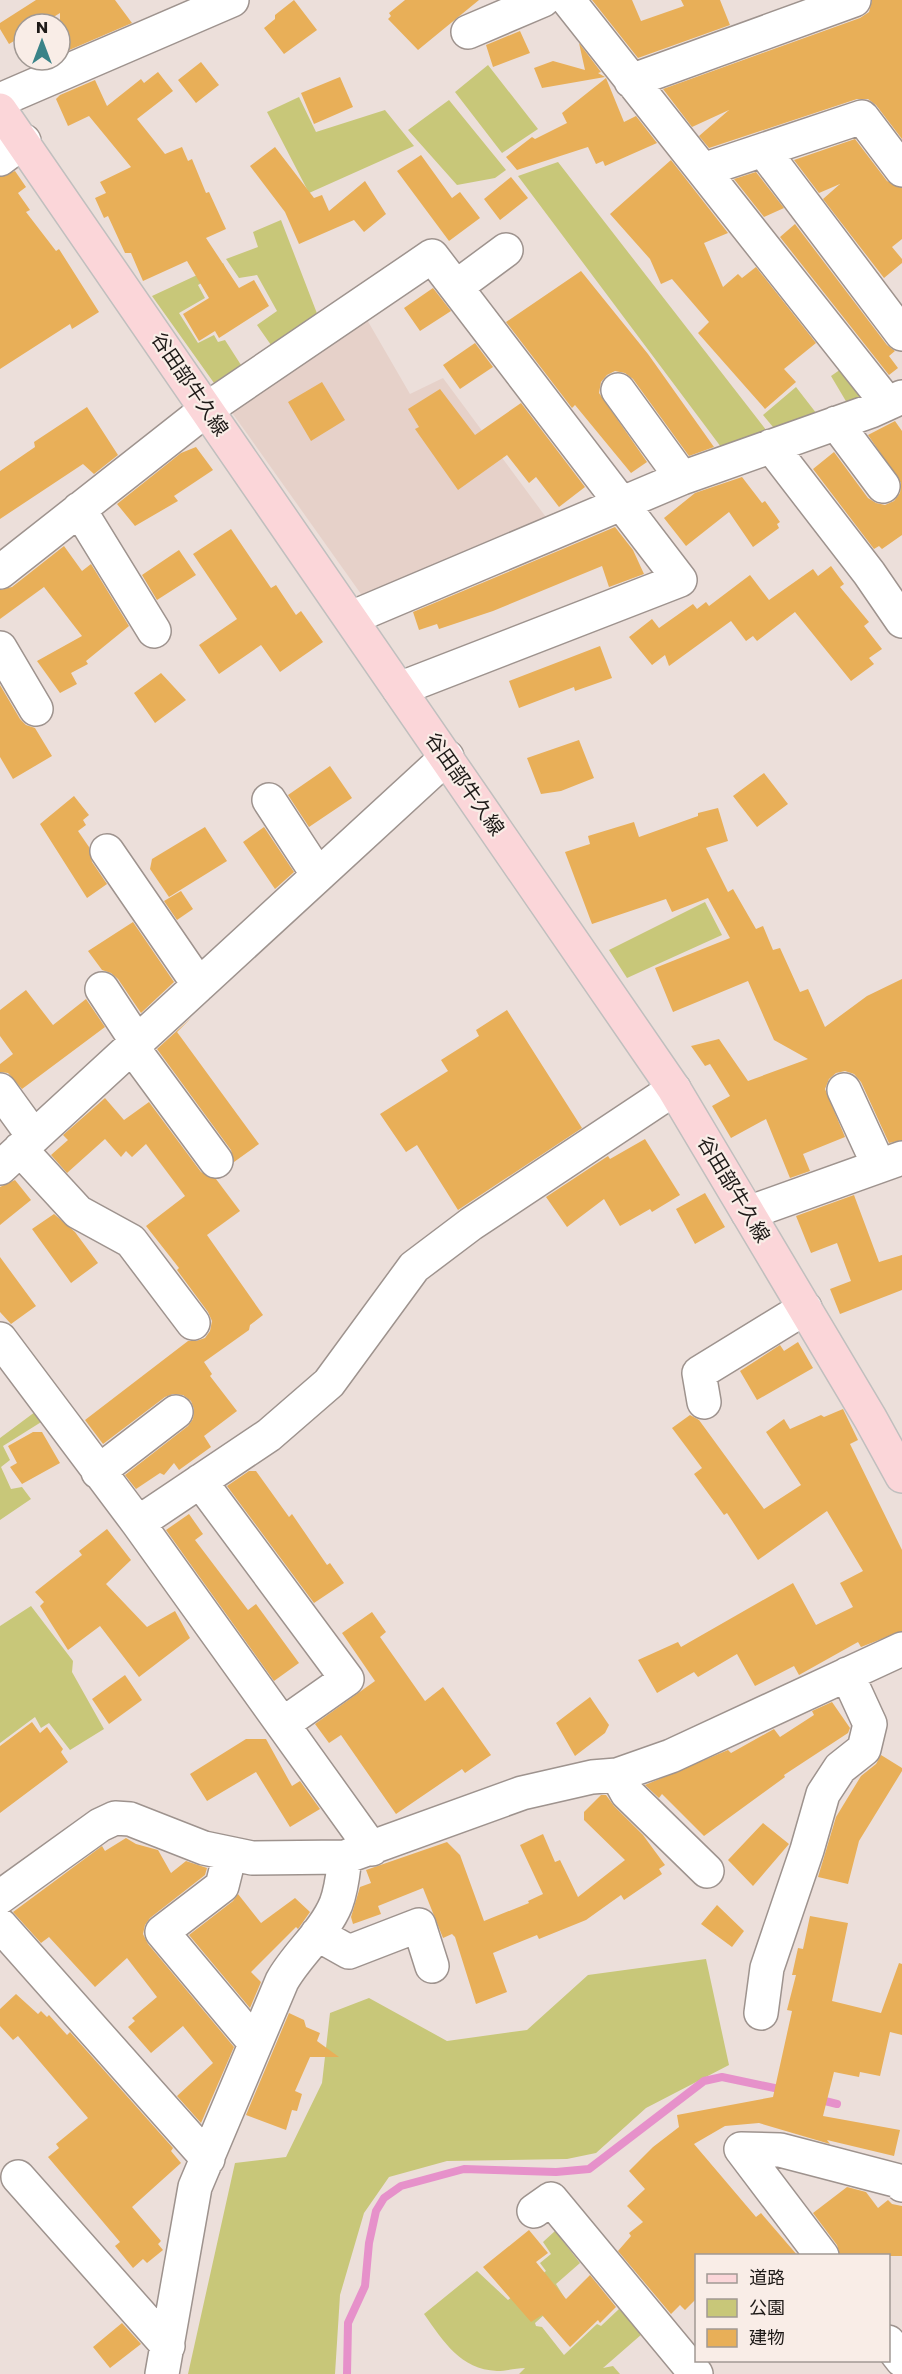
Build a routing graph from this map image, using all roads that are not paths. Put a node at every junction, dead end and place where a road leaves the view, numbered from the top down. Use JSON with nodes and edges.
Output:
{"nodes":[{"id":1,"x":543,"y":0,"type":"edge"},
{"id":2,"x":568,"y":0,"type":"edge"},
{"id":3,"x":854,"y":0,"type":"edge"},
{"id":4,"x":211,"y":4,"type":"edge"},
{"id":5,"x":468,"y":32,"type":"dead end"},
{"id":6,"x":631,"y":81,"type":"junction"},
{"id":7,"x":0,"y":100,"type":"edge"},
{"id":8,"x":0,"y":110,"type":"edge"},
{"id":9,"x":12,"y":150,"type":"edge"},
{"id":10,"x":763,"y":150,"type":"junction"},
{"id":11,"x":703,"y":170,"type":"junction"},
{"id":12,"x":902,"y":170,"type":"edge"},
{"id":13,"x":506,"y":250,"type":"dead end"},
{"id":14,"x":456,"y":287,"type":"junction"},
{"id":15,"x":902,"y":334,"type":"edge"},
{"id":16,"x":618,"y":390,"type":"dead end"},
{"id":17,"x":895,"y":400,"type":"edge"},
{"id":18,"x":207,"y":409,"type":"junction"},
{"id":19,"x":836,"y":423,"type":"junction"},
{"id":20,"x":771,"y":446,"type":"junction"},
{"id":21,"x":682,"y":478,"type":"junction"},
{"id":22,"x":884,"y":486,"type":"dead end"},
{"id":23,"x":623,"y":503,"type":"junction"},
{"id":24,"x":79,"y":509,"type":"junction"},
{"id":25,"x":0,"y":572,"type":"edge"},
{"id":26,"x":351,"y":618,"type":"junction"},
{"id":27,"x":902,"y":621,"type":"edge"},
{"id":28,"x":154,"y":631,"type":"dead end"},
{"id":29,"x":0,"y":648,"type":"edge"},
{"id":30,"x":399,"y":688,"type":"junction"},
{"id":31,"x":36,"y":709,"type":"dead end"},
{"id":32,"x":447,"y":757,"type":"junction"},
{"id":33,"x":269,"y":800,"type":"dead end"},
{"id":34,"x":107,"y":851,"type":"dead end"},
{"id":35,"x":318,"y":875,"type":"junction"},
{"id":36,"x":200,"y":985,"type":"junction"},
{"id":37,"x":102,"y":989,"type":"dead end"},
{"id":38,"x":135,"y":1044,"type":"junction"},
{"id":39,"x":674,"y":1089,"type":"junction"},
{"id":40,"x":0,"y":1090,"type":"edge"},
{"id":41,"x":844,"y":1090,"type":"dead end"},
{"id":42,"x":18,"y":1151,"type":"edge"},
{"id":43,"x":216,"y":1161,"type":"dead end"},
{"id":44,"x":890,"y":1162,"type":"edge"},
{"id":45,"x":748,"y":1213,"type":"junction"},
{"id":46,"x":805,"y":1308,"type":"junction"},
{"id":47,"x":193,"y":1323,"type":"dead end"},
{"id":48,"x":0,"y":1339,"type":"edge"},
{"id":49,"x":705,"y":1402,"type":"dead end"},
{"id":50,"x":176,"y":1412,"type":"dead end"},
{"id":51,"x":900,"y":1469,"type":"edge"},
{"id":52,"x":98,"y":1472,"type":"junction"},
{"id":53,"x":200,"y":1481,"type":"junction"},
{"id":54,"x":138,"y":1524,"type":"junction"},
{"id":55,"x":902,"y":1648,"type":"edge"},
{"id":56,"x":847,"y":1674,"type":"junction"},
{"id":57,"x":283,"y":1724,"type":"junction"},
{"id":58,"x":617,"y":1775,"type":"junction"},
{"id":59,"x":358,"y":1853,"type":"junction"},
{"id":60,"x":230,"y":1854,"type":"junction"},
{"id":61,"x":707,"y":1871,"type":"dead end"},
{"id":62,"x":0,"y":1897,"type":"edge"},
{"id":63,"x":0,"y":1925,"type":"edge"},
{"id":64,"x":317,"y":1934,"type":"junction"},
{"id":65,"x":432,"y":1966,"type":"dead end"},
{"id":66,"x":760,"y":2013,"type":"dead end"},
{"id":67,"x":255,"y":2043,"type":"junction"},
{"id":68,"x":208,"y":2159,"type":"junction"},
{"id":69,"x":18,"y":2177,"type":"dead end"},
{"id":70,"x":902,"y":2185,"type":"edge"},
{"id":71,"x":534,"y":2211,"type":"dead end"},
{"id":72,"x":820,"y":2254,"type":"edge"},
{"id":73,"x":890,"y":2345,"type":"edge"},
{"id":74,"x":165,"y":2360,"type":"edge"},
{"id":75,"x":902,"y":2360,"type":"edge"},
{"id":76,"x":696,"y":2374,"type":"edge"}],
"edges":[{"from":1,"to":5,"type":"street"},
{"from":2,"to":6,"type":"street"},
{"from":3,"to":6,"type":"street"},
{"from":4,"to":7,"type":"street"},
{"from":6,"to":11,"type":"street"},
{"from":8,"to":9,"type":"main road","name":"谷田部牛久線"},
{"from":9,"to":18,"type":"main road","name":"谷田部牛久線"},
{"from":10,"to":11,"type":"street"},
{"from":10,"to":12,"type":"street"},
{"from":10,"to":15,"type":"street"},
{"from":11,"to":17,"type":"street"},
{"from":13,"to":14,"type":"street"},
{"from":14,"to":18,"type":"street"},
{"from":14,"to":23,"type":"street"},
{"from":16,"to":21,"type":"street"},
{"from":17,"to":19,"type":"street"},
{"from":18,"to":24,"type":"street"},
{"from":18,"to":26,"type":"main road","name":"谷田部牛久線"},
{"from":19,"to":20,"type":"street"},
{"from":19,"to":22,"type":"street"},
{"from":20,"to":21,"type":"street"},
{"from":20,"to":27,"type":"street"},
{"from":21,"to":23,"type":"street"},
{"from":23,"to":26,"type":"street"},
{"from":23,"to":30,"type":"street"},
{"from":24,"to":25,"type":"street"},
{"from":24,"to":28,"type":"street"},
{"from":26,"to":30,"type":"main road","name":"谷田部牛久線"},
{"from":29,"to":31,"type":"street"},
{"from":30,"to":32,"type":"main road","name":"谷田部牛久線"},
{"from":32,"to":35,"type":"street"},
{"from":32,"to":39,"type":"main road","name":"谷田部牛久線"},
{"from":33,"to":35,"type":"street"},
{"from":34,"to":36,"type":"street"},
{"from":35,"to":36,"type":"street"},
{"from":36,"to":38,"type":"street"},
{"from":37,"to":38,"type":"street"},
{"from":38,"to":42,"type":"street"},
{"from":38,"to":43,"type":"street"},
{"from":39,"to":45,"type":"main road","name":"谷田部牛久線"},
{"from":39,"to":53,"type":"street"},
{"from":40,"to":42,"type":"street"},
{"from":41,"to":44,"type":"street"},
{"from":42,"to":47,"type":"street"},
{"from":44,"to":45,"type":"street"},
{"from":45,"to":46,"type":"main road","name":"谷田部牛久線"},
{"from":46,"to":49,"type":"street"},
{"from":46,"to":51,"type":"main road","name":"谷田部牛久線"},
{"from":48,"to":52,"type":"street"},
{"from":50,"to":52,"type":"street"},
{"from":52,"to":54,"type":"street"},
{"from":53,"to":54,"type":"street"},
{"from":53,"to":57,"type":"street"},
{"from":54,"to":57,"type":"street"},
{"from":55,"to":56,"type":"street"},
{"from":56,"to":58,"type":"street"},
{"from":56,"to":66,"type":"street"},
{"from":57,"to":59,"type":"street"},
{"from":58,"to":59,"type":"street"},
{"from":58,"to":61,"type":"street"},
{"from":59,"to":60,"type":"street"},
{"from":59,"to":64,"type":"street"},
{"from":60,"to":62,"type":"street"},
{"from":60,"to":67,"type":"street"},
{"from":63,"to":68,"type":"street"},
{"from":64,"to":65,"type":"street"},
{"from":64,"to":67,"type":"street"},
{"from":67,"to":68,"type":"street"},
{"from":68,"to":74,"type":"street"},
{"from":69,"to":74,"type":"street"},
{"from":70,"to":72,"type":"street"},
{"from":71,"to":76,"type":"street"},
{"from":73,"to":75,"type":"street"}]}
